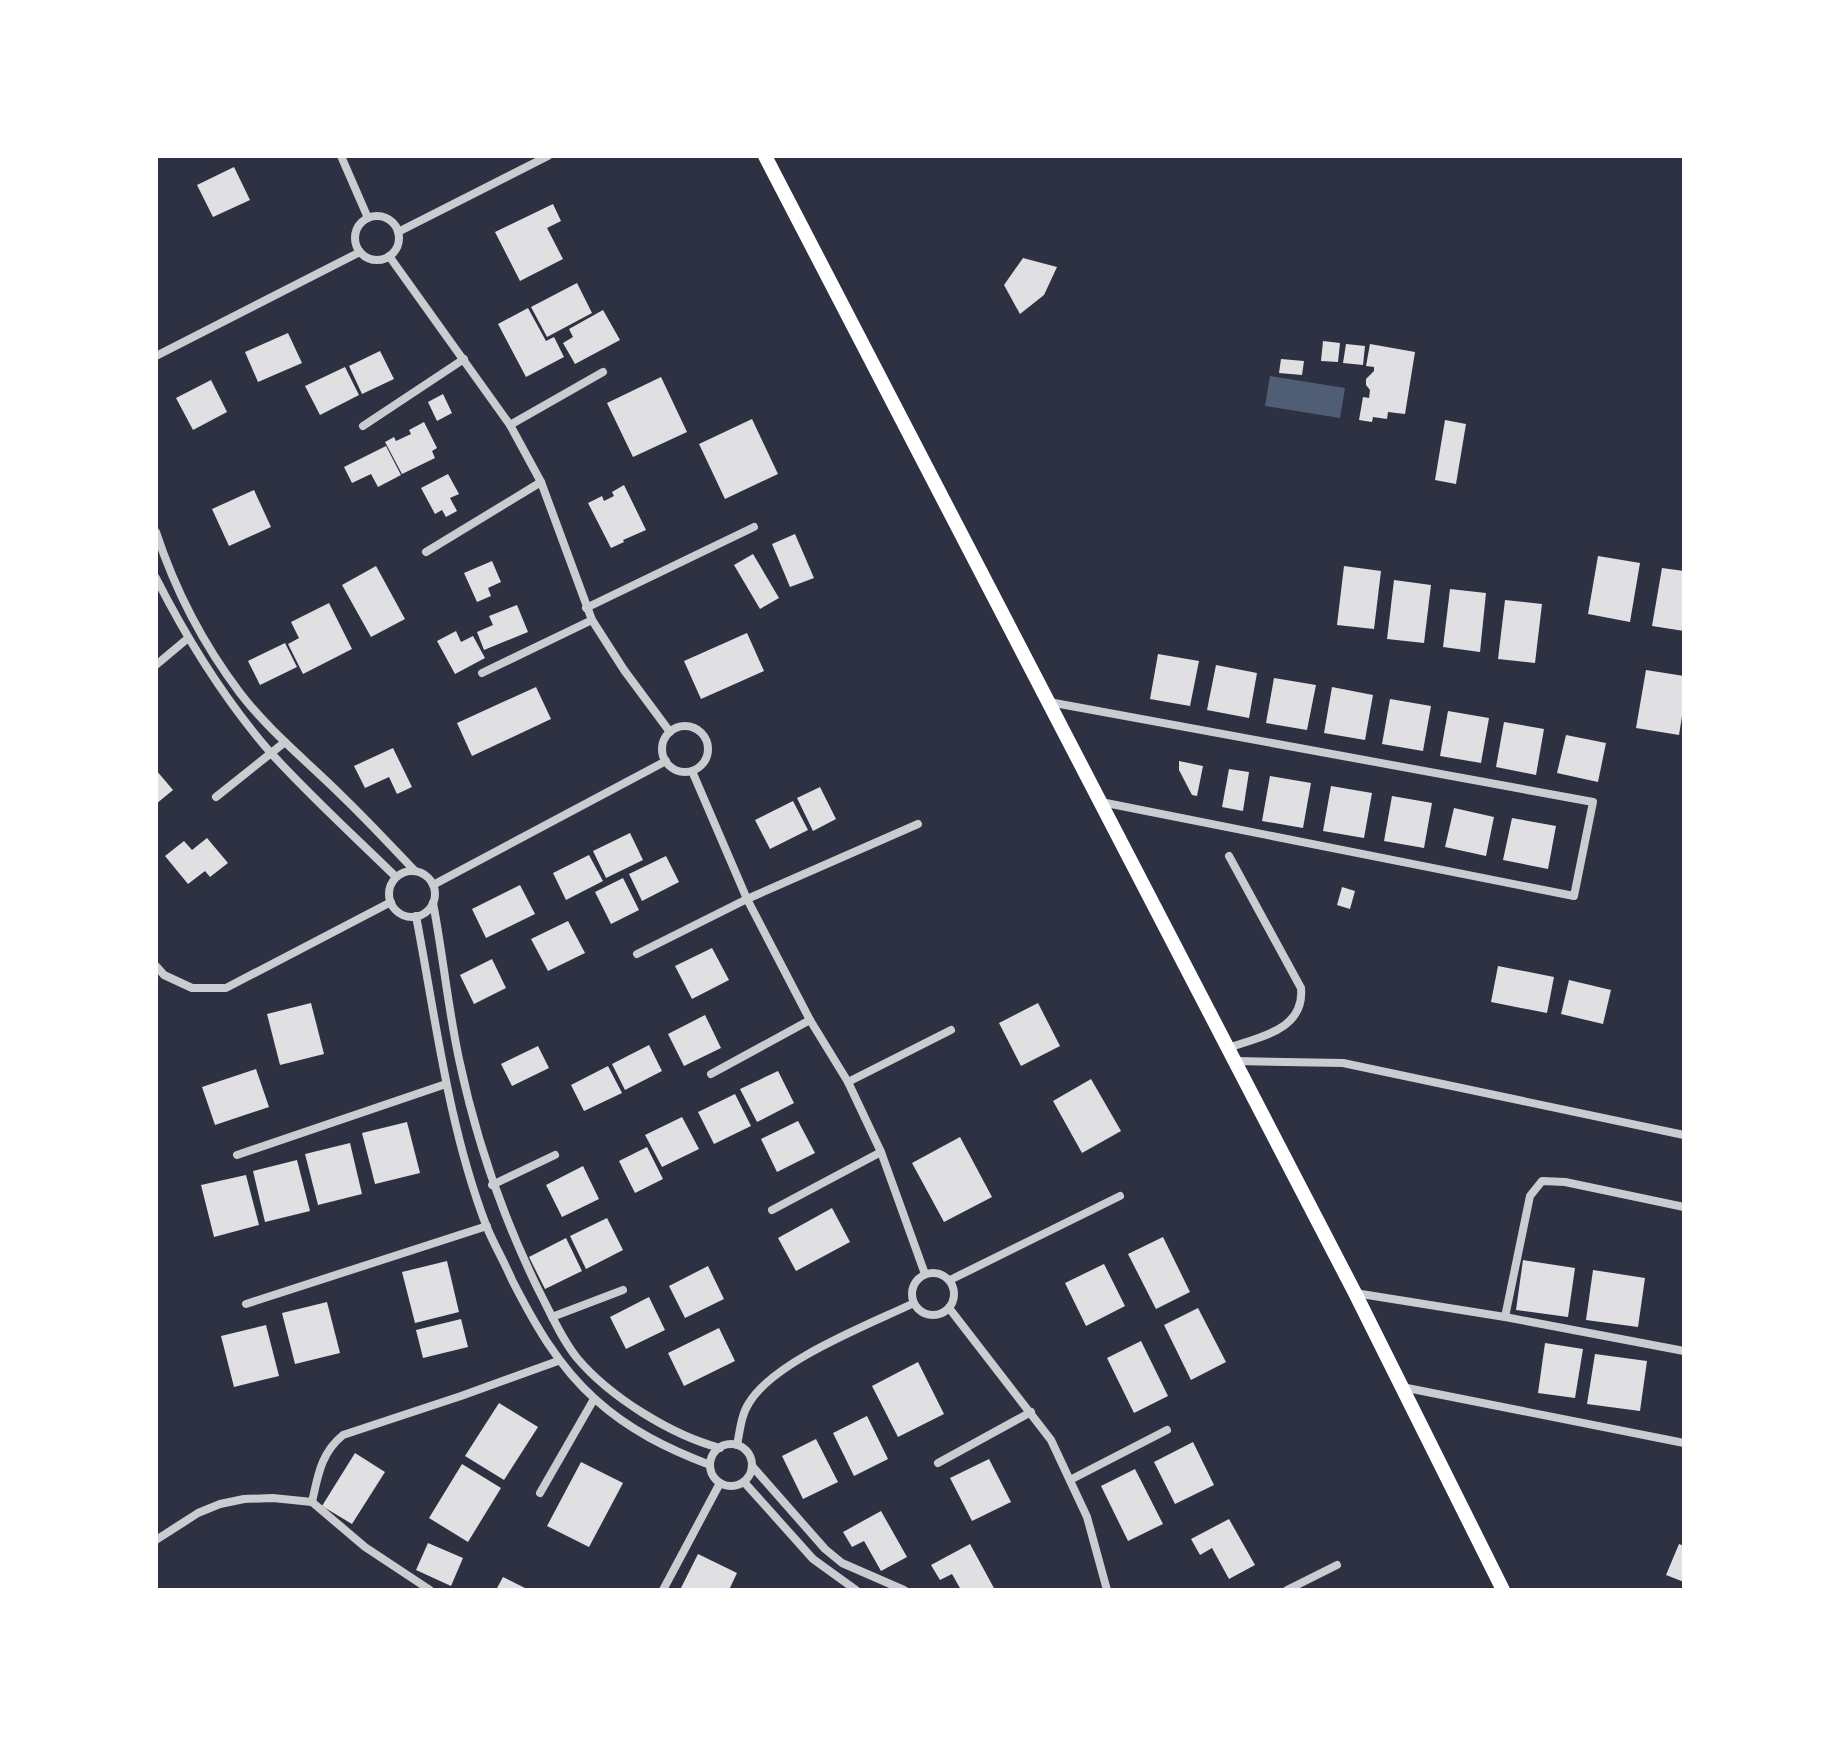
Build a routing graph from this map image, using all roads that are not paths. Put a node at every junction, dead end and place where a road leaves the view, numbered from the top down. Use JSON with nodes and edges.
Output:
{"nodes":[{"id":1,"x":341,"y":156,"type":"edge"},
{"id":2,"x":548,"y":156,"type":"edge"},
{"id":3,"x":765,"y":156,"type":"edge"},
{"id":4,"x":368,"y":218,"type":"junction"},
{"id":5,"x":398,"y":232,"type":"junction"},
{"id":6,"x":360,"y":252,"type":"junction"},
{"id":7,"x":389,"y":256,"type":"junction"},
{"id":8,"x":156,"y":356,"type":"edge"},
{"id":9,"x":464,"y":359,"type":"junction"},
{"id":10,"x":603,"y":372,"type":"dead end"},
{"id":11,"x":510,"y":425,"type":"junction"},
{"id":12,"x":363,"y":426,"type":"dead end"},
{"id":13,"x":541,"y":482,"type":"junction"},
{"id":14,"x":754,"y":527,"type":"dead end"},
{"id":15,"x":156,"y":532,"type":"edge"},
{"id":16,"x":426,"y":552,"type":"dead end"},
{"id":17,"x":156,"y":578,"type":"edge"},
{"id":18,"x":586,"y":608,"type":"junction"},
{"id":19,"x":592,"y":620,"type":"junction"},
{"id":20,"x":187,"y":639,"type":"junction"},
{"id":21,"x":156,"y":665,"type":"edge"},
{"id":22,"x":482,"y":673,"type":"dead end"},
{"id":23,"x":1048,"y":702,"type":"junction"},
{"id":24,"x":670,"y":732,"type":"junction"},
{"id":25,"x":285,"y":742,"type":"junction"},
{"id":26,"x":270,"y":751,"type":"junction"},
{"id":27,"x":666,"y":761,"type":"junction"},
{"id":28,"x":692,"y":771,"type":"junction"},
{"id":29,"x":216,"y":797,"type":"dead end"},
{"id":30,"x":1100,"y":802,"type":"junction"},
{"id":31,"x":918,"y":824,"type":"dead end"},
{"id":32,"x":1229,"y":856,"type":"dead end"},
{"id":33,"x":415,"y":871,"type":"junction"},
{"id":34,"x":396,"y":877,"type":"junction"},
{"id":35,"x":433,"y":885,"type":"junction"},
{"id":36,"x":747,"y":899,"type":"junction"},
{"id":37,"x":391,"y":902,"type":"junction"},
{"id":38,"x":433,"y":903,"type":"junction"},
{"id":39,"x":416,"y":916,"type":"junction"},
{"id":40,"x":637,"y":954,"type":"dead end"},
{"id":41,"x":156,"y":966,"type":"edge"},
{"id":42,"x":810,"y":1020,"type":"junction"},
{"id":43,"x":951,"y":1030,"type":"dead end"},
{"id":44,"x":1232,"y":1055,"type":"junction"},
{"id":45,"x":711,"y":1074,"type":"dead end"},
{"id":46,"x":848,"y":1082,"type":"junction"},
{"id":47,"x":446,"y":1084,"type":"junction"},
{"id":48,"x":1684,"y":1135,"type":"edge"},
{"id":49,"x":881,"y":1152,"type":"junction"},
{"id":50,"x":237,"y":1155,"type":"dead end"},
{"id":51,"x":555,"y":1155,"type":"dead end"},
{"id":52,"x":492,"y":1185,"type":"junction"},
{"id":53,"x":1120,"y":1196,"type":"dead end"},
{"id":54,"x":1684,"y":1207,"type":"edge"},
{"id":55,"x":772,"y":1210,"type":"dead end"},
{"id":56,"x":487,"y":1226,"type":"junction"},
{"id":57,"x":925,"y":1274,"type":"junction"},
{"id":58,"x":950,"y":1280,"type":"junction"},
{"id":59,"x":623,"y":1290,"type":"dead end"},
{"id":60,"x":1355,"y":1293,"type":"junction"},
{"id":61,"x":914,"y":1303,"type":"junction"},
{"id":62,"x":246,"y":1304,"type":"dead end"},
{"id":63,"x":949,"y":1308,"type":"junction"},
{"id":64,"x":552,"y":1317,"type":"junction"},
{"id":65,"x":1505,"y":1317,"type":"junction"},
{"id":66,"x":1684,"y":1351,"type":"edge"},
{"id":67,"x":558,"y":1361,"type":"junction"},
{"id":68,"x":1402,"y":1387,"type":"junction"},
{"id":69,"x":594,"y":1399,"type":"junction"},
{"id":70,"x":1031,"y":1412,"type":"junction"},
{"id":71,"x":1167,"y":1430,"type":"dead end"},
{"id":72,"x":1684,"y":1443,"type":"edge"},
{"id":73,"x":737,"y":1445,"type":"junction"},
{"id":74,"x":720,"y":1448,"type":"junction"},
{"id":75,"x":938,"y":1463,"type":"dead end"},
{"id":76,"x":710,"y":1465,"type":"junction"},
{"id":77,"x":752,"y":1466,"type":"junction"},
{"id":78,"x":1070,"y":1480,"type":"junction"},
{"id":79,"x":744,"y":1482,"type":"junction"},
{"id":80,"x":720,"y":1483,"type":"junction"},
{"id":81,"x":540,"y":1493,"type":"dead end"},
{"id":82,"x":312,"y":1502,"type":"junction"},
{"id":83,"x":156,"y":1540,"type":"edge"},
{"id":84,"x":1337,"y":1565,"type":"dead end"},
{"id":85,"x":430,"y":1590,"type":"edge"},
{"id":86,"x":663,"y":1590,"type":"edge"},
{"id":87,"x":856,"y":1590,"type":"edge"},
{"id":88,"x":904,"y":1590,"type":"edge"},
{"id":89,"x":1107,"y":1590,"type":"edge"},
{"id":90,"x":1287,"y":1590,"type":"edge"},
{"id":91,"x":1503,"y":1590,"type":"edge"}],
"edges":[{"from":1,"to":4,"type":"street"},
{"from":2,"to":5,"type":"street"},
{"from":3,"to":23,"type":"main road"},
{"from":4,"to":5,"type":"street"},
{"from":4,"to":6,"type":"street"},
{"from":5,"to":7,"type":"street"},
{"from":6,"to":7,"type":"street"},
{"from":6,"to":8,"type":"street"},
{"from":7,"to":9,"type":"street"},
{"from":9,"to":11,"type":"street"},
{"from":9,"to":12,"type":"street"},
{"from":10,"to":11,"type":"street"},
{"from":11,"to":13,"type":"street"},
{"from":13,"to":16,"type":"street"},
{"from":13,"to":18,"type":"street"},
{"from":14,"to":18,"type":"street"},
{"from":15,"to":25,"type":"street"},
{"from":17,"to":20,"type":"street"},
{"from":18,"to":19,"type":"street"},
{"from":19,"to":22,"type":"street"},
{"from":19,"to":24,"type":"street"},
{"from":20,"to":21,"type":"street"},
{"from":20,"to":26,"type":"street"},
{"from":23,"to":30,"type":"main road"},
{"from":23,"to":30,"type":"street"},
{"from":24,"to":27,"type":"street"},
{"from":24,"to":28,"type":"street"},
{"from":25,"to":26,"type":"street"},
{"from":25,"to":33,"type":"street"},
{"from":26,"to":29,"type":"street"},
{"from":26,"to":34,"type":"street"},
{"from":27,"to":28,"type":"street"},
{"from":27,"to":35,"type":"street"},
{"from":28,"to":36,"type":"street"},
{"from":30,"to":44,"type":"main road"},
{"from":31,"to":36,"type":"street"},
{"from":32,"to":44,"type":"street"},
{"from":33,"to":34,"type":"street"},
{"from":33,"to":35,"type":"street"},
{"from":34,"to":37,"type":"street"},
{"from":35,"to":38,"type":"street"},
{"from":36,"to":40,"type":"street"},
{"from":36,"to":42,"type":"street"},
{"from":37,"to":39,"type":"street"},
{"from":37,"to":41,"type":"street"},
{"from":38,"to":39,"type":"street"},
{"from":38,"to":52,"type":"street"},
{"from":39,"to":47,"type":"street"},
{"from":42,"to":45,"type":"street"},
{"from":42,"to":46,"type":"street"},
{"from":43,"to":46,"type":"street"},
{"from":44,"to":48,"type":"street"},
{"from":44,"to":60,"type":"main road"},
{"from":46,"to":49,"type":"street"},
{"from":47,"to":50,"type":"street"},
{"from":47,"to":56,"type":"street"},
{"from":49,"to":55,"type":"street"},
{"from":49,"to":57,"type":"street"},
{"from":51,"to":52,"type":"street"},
{"from":52,"to":64,"type":"street"},
{"from":53,"to":58,"type":"street"},
{"from":54,"to":65,"type":"street"},
{"from":56,"to":62,"type":"street"},
{"from":56,"to":67,"type":"street"},
{"from":57,"to":58,"type":"street"},
{"from":57,"to":61,"type":"street"},
{"from":58,"to":63,"type":"street"},
{"from":59,"to":64,"type":"street"},
{"from":60,"to":65,"type":"street"},
{"from":60,"to":68,"type":"main road"},
{"from":61,"to":63,"type":"street"},
{"from":61,"to":73,"type":"street"},
{"from":63,"to":70,"type":"street"},
{"from":64,"to":74,"type":"street"},
{"from":65,"to":66,"type":"street"},
{"from":67,"to":69,"type":"street"},
{"from":67,"to":82,"type":"street"},
{"from":68,"to":72,"type":"street"},
{"from":68,"to":91,"type":"main road"},
{"from":69,"to":76,"type":"street"},
{"from":69,"to":81,"type":"street"},
{"from":70,"to":75,"type":"street"},
{"from":70,"to":78,"type":"street"},
{"from":71,"to":78,"type":"street"},
{"from":73,"to":74,"type":"street"},
{"from":73,"to":77,"type":"street"},
{"from":74,"to":76,"type":"street"},
{"from":76,"to":80,"type":"street"},
{"from":77,"to":79,"type":"street"},
{"from":77,"to":88,"type":"street"},
{"from":78,"to":89,"type":"street"},
{"from":79,"to":80,"type":"street"},
{"from":79,"to":87,"type":"street"},
{"from":80,"to":86,"type":"street"},
{"from":82,"to":83,"type":"street"},
{"from":82,"to":85,"type":"street"},
{"from":84,"to":90,"type":"street"}]}
